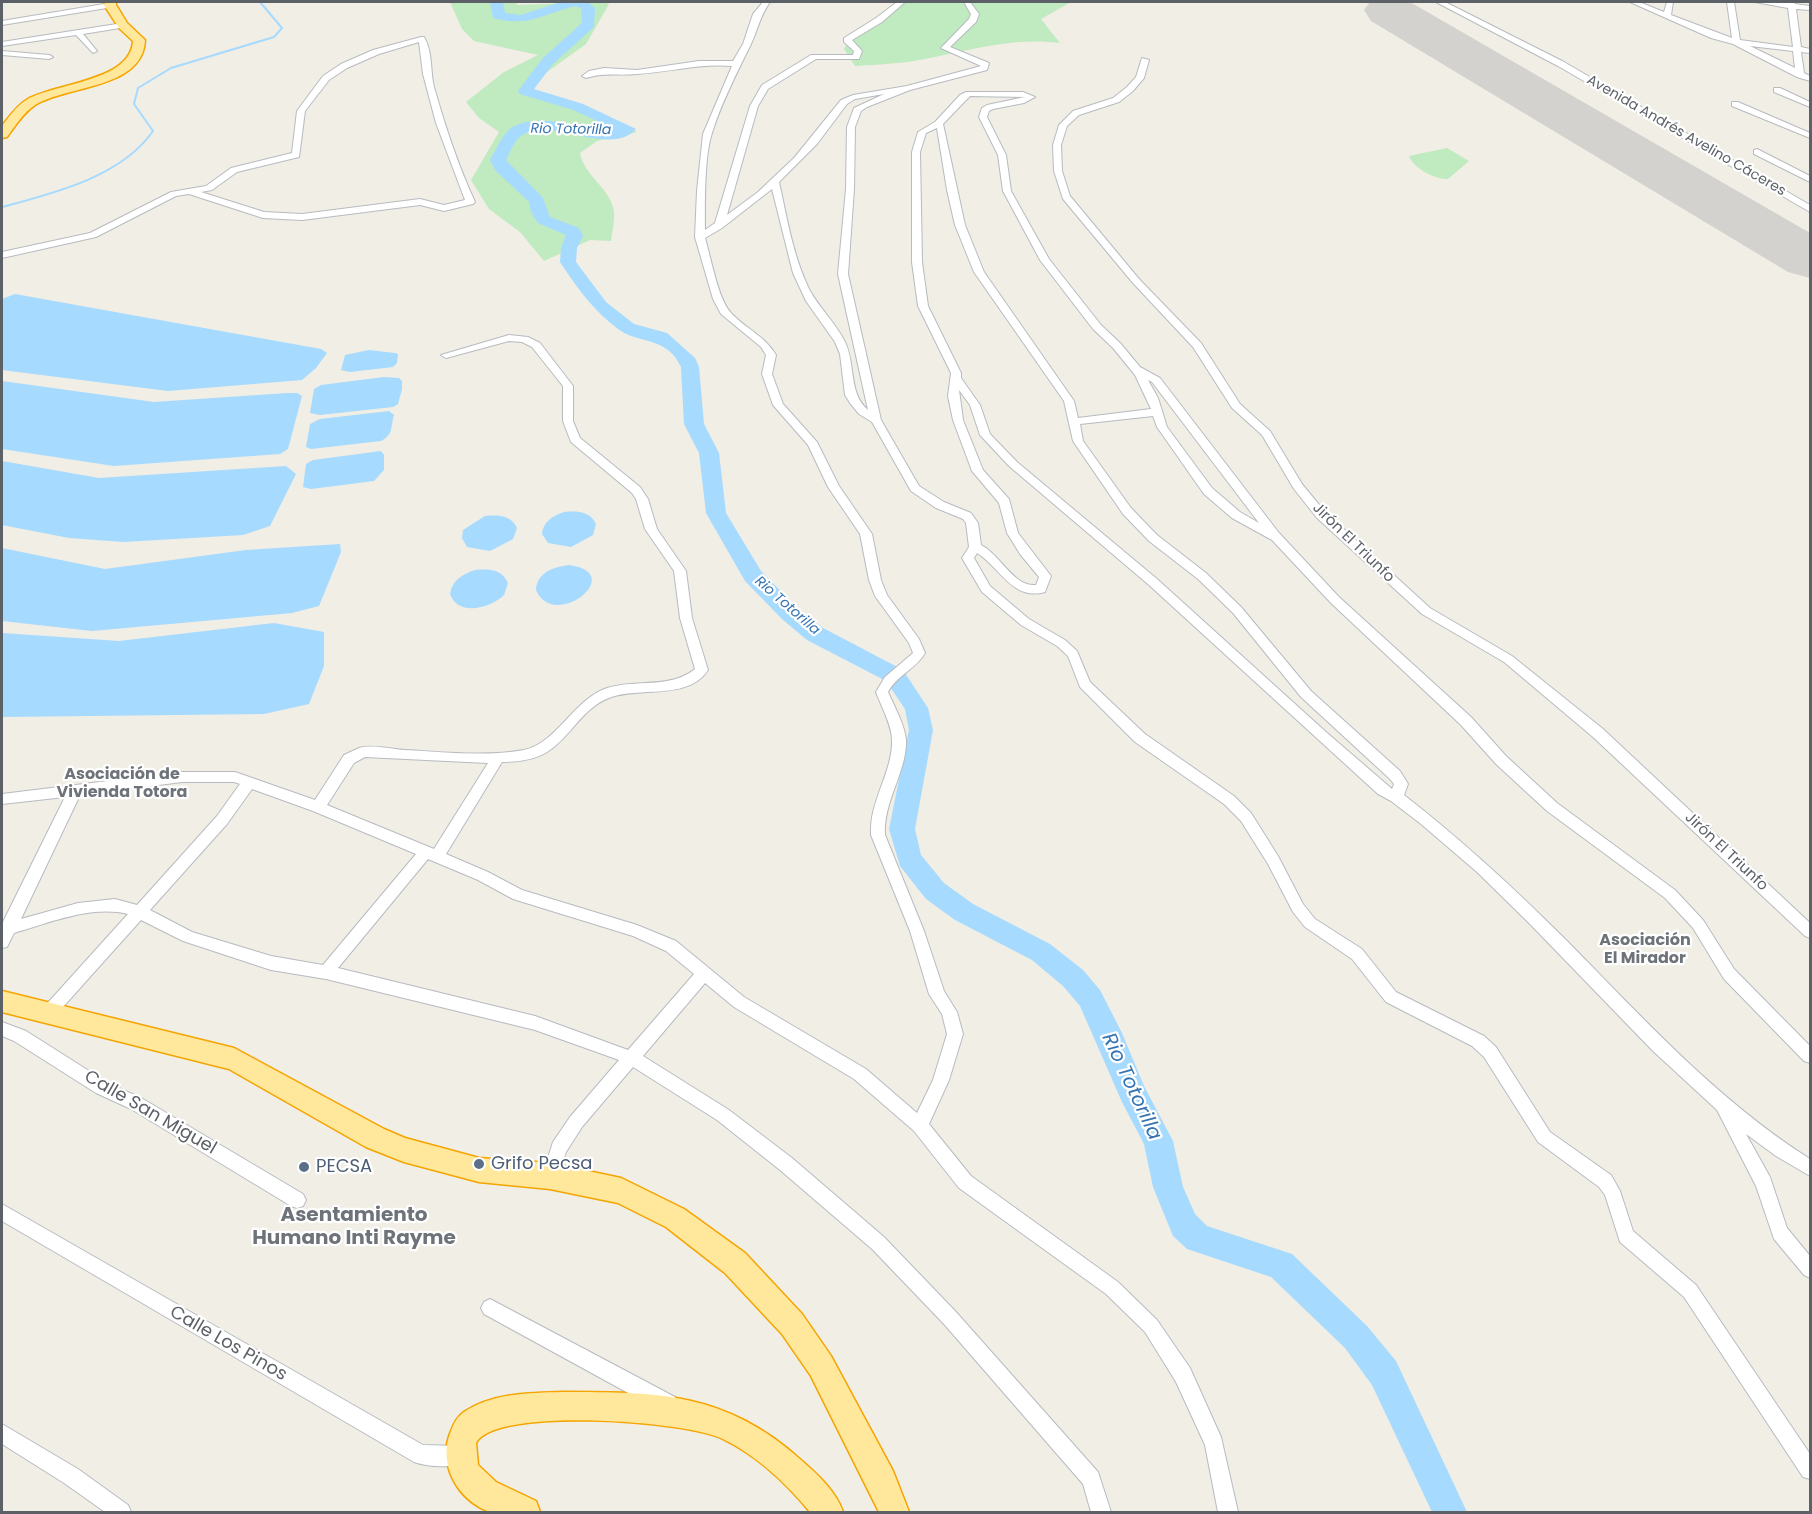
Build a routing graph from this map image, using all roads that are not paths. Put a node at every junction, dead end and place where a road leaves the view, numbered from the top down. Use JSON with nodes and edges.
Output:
{"nodes":[{"id":1,"x":765,"y":2,"type":"edge"},
{"id":2,"x":901,"y":2,"type":"edge"},
{"id":3,"x":967,"y":2,"type":"edge"},
{"id":4,"x":1440,"y":2,"type":"edge"},
{"id":5,"x":1634,"y":2,"type":"edge"},
{"id":6,"x":1670,"y":2,"type":"edge"},
{"id":7,"x":1731,"y":2,"type":"edge"},
{"id":8,"x":1759,"y":2,"type":"edge"},
{"id":9,"x":111,"y":3,"type":"edge"},
{"id":10,"x":1792,"y":4,"type":"edge"},
{"id":11,"x":1810,"y":8,"type":"edge"},
{"id":12,"x":1667,"y":16,"type":"junction"},
{"id":13,"x":2,"y":23,"type":"edge"},
{"id":14,"x":123,"y":25,"type":"junction"},
{"id":15,"x":78,"y":32,"type":"junction"},
{"id":16,"x":1736,"y":42,"type":"junction"},
{"id":17,"x":2,"y":44,"type":"edge"},
{"id":18,"x":1799,"y":49,"type":"junction"},
{"id":19,"x":93,"y":51,"type":"dead end"},
{"id":20,"x":1810,"y":51,"type":"edge"},
{"id":21,"x":4,"y":54,"type":"edge"},
{"id":22,"x":49,"y":57,"type":"dead end"},
{"id":23,"x":1145,"y":60,"type":"dead end"},
{"id":24,"x":737,"y":64,"type":"junction"},
{"id":25,"x":1800,"y":75,"type":"junction"},
{"id":26,"x":586,"y":76,"type":"dead end"},
{"id":27,"x":1810,"y":79,"type":"edge"},
{"id":28,"x":907,"y":88,"type":"junction"},
{"id":29,"x":1777,"y":90,"type":"dead end"},
{"id":30,"x":1736,"y":104,"type":"dead end"},
{"id":31,"x":1810,"y":105,"type":"edge"},
{"id":32,"x":938,"y":124,"type":"junction"},
{"id":33,"x":2,"y":134,"type":"edge"},
{"id":34,"x":1810,"y":136,"type":"edge"},
{"id":35,"x":1757,"y":152,"type":"dead end"},
{"id":36,"x":1810,"y":179,"type":"edge"},
{"id":37,"x":775,"y":182,"type":"junction"},
{"id":38,"x":191,"y":192,"type":"junction"},
{"id":39,"x":1810,"y":209,"type":"edge"},
{"id":40,"x":719,"y":226,"type":"junction"},
{"id":41,"x":700,"y":237,"type":"junction"},
{"id":42,"x":2,"y":255,"type":"edge"},
{"id":43,"x":446,"y":355,"type":"dead end"},
{"id":44,"x":1133,"y":366,"type":"junction"},
{"id":45,"x":956,"y":379,"type":"junction"},
{"id":46,"x":1157,"y":412,"type":"junction"},
{"id":47,"x":876,"y":420,"type":"junction"},
{"id":48,"x":1072,"y":422,"type":"junction"},
{"id":49,"x":1276,"y":537,"type":"junction"},
{"id":50,"x":975,"y":547,"type":"junction"},
{"id":51,"x":497,"y":759,"type":"junction"},
{"id":52,"x":250,"y":781,"type":"junction"},
{"id":53,"x":76,"y":789,"type":"junction"},
{"id":54,"x":1396,"y":797,"type":"junction"},
{"id":55,"x":2,"y":799,"type":"edge"},
{"id":56,"x":318,"y":807,"type":"junction"},
{"id":57,"x":432,"y":854,"type":"junction"},
{"id":58,"x":138,"y":911,"type":"junction"},
{"id":59,"x":1810,"y":932,"type":"edge"},
{"id":60,"x":3,"y":934,"type":"edge"},
{"id":61,"x":326,"y":972,"type":"junction"},
{"id":62,"x":705,"y":972,"type":"junction"},
{"id":63,"x":2,"y":1002,"type":"edge"},
{"id":64,"x":49,"y":1012,"type":"junction"},
{"id":65,"x":2,"y":1029,"type":"edge"},
{"id":66,"x":1810,"y":1056,"type":"edge"},
{"id":67,"x":632,"y":1058,"type":"junction"},
{"id":68,"x":1722,"y":1107,"type":"junction"},
{"id":69,"x":920,"y":1126,"type":"junction"},
{"id":70,"x":1810,"y":1168,"type":"edge"},
{"id":71,"x":550,"y":1176,"type":"junction"},
{"id":72,"x":297,"y":1200,"type":"dead end"},
{"id":73,"x":2,"y":1212,"type":"edge"},
{"id":74,"x":1810,"y":1269,"type":"edge"},
{"id":75,"x":490,"y":1308,"type":"dead end"},
{"id":76,"x":683,"y":1412,"type":"junction"},
{"id":77,"x":2,"y":1433,"type":"edge"},
{"id":78,"x":460,"y":1456,"type":"junction"},
{"id":79,"x":1810,"y":1470,"type":"edge"},
{"id":80,"x":799,"y":1481,"type":"junction"},
{"id":81,"x":121,"y":1512,"type":"edge"},
{"id":82,"x":525,"y":1512,"type":"edge"},
{"id":83,"x":809,"y":1512,"type":"edge"},
{"id":84,"x":828,"y":1512,"type":"edge"},
{"id":85,"x":894,"y":1512,"type":"edge"},
{"id":86,"x":1101,"y":1512,"type":"edge"},
{"id":87,"x":1228,"y":1512,"type":"edge"}],
"edges":[{"from":1,"to":24,"type":"street"},
{"from":2,"to":40,"type":"street"},
{"from":3,"to":28,"type":"street"},
{"from":4,"to":39,"type":"street","name":"Avenida Andrés Avelino Cáceres"},
{"from":5,"to":12,"type":"street"},
{"from":6,"to":12,"type":"street"},
{"from":7,"to":16,"type":"street"},
{"from":8,"to":10,"type":"street"},
{"from":9,"to":13,"type":"street"},
{"from":9,"to":14,"type":"highway"},
{"from":10,"to":11,"type":"street"},
{"from":10,"to":18,"type":"street"},
{"from":12,"to":16,"type":"street"},
{"from":14,"to":15,"type":"street"},
{"from":14,"to":33,"type":"highway"},
{"from":15,"to":17,"type":"street"},
{"from":15,"to":19,"type":"street"},
{"from":16,"to":18,"type":"street"},
{"from":16,"to":25,"type":"street"},
{"from":18,"to":20,"type":"street"},
{"from":18,"to":25,"type":"street"},
{"from":21,"to":22,"type":"street"},
{"from":23,"to":59,"type":"street","name":"Jirón El Triunfo"},
{"from":24,"to":26,"type":"street"},
{"from":24,"to":41,"type":"street"},
{"from":25,"to":27,"type":"street"},
{"from":28,"to":37,"type":"street"},
{"from":28,"to":47,"type":"street"},
{"from":29,"to":31,"type":"street"},
{"from":30,"to":34,"type":"street"},
{"from":32,"to":44,"type":"street"},
{"from":32,"to":45,"type":"street"},
{"from":32,"to":48,"type":"street"},
{"from":35,"to":36,"type":"street"},
{"from":37,"to":40,"type":"street"},
{"from":37,"to":47,"type":"street"},
{"from":38,"to":38,"type":"street"},
{"from":38,"to":42,"type":"street"},
{"from":40,"to":41,"type":"street"},
{"from":41,"to":69,"type":"street"},
{"from":43,"to":51,"type":"street"},
{"from":44,"to":46,"type":"street"},
{"from":44,"to":49,"type":"street"},
{"from":45,"to":50,"type":"street"},
{"from":45,"to":54,"type":"street"},
{"from":46,"to":48,"type":"street"},
{"from":46,"to":49,"type":"street"},
{"from":47,"to":50,"type":"street"},
{"from":48,"to":54,"type":"street"},
{"from":49,"to":66,"type":"street"},
{"from":50,"to":79,"type":"street"},
{"from":51,"to":56,"type":"street"},
{"from":51,"to":57,"type":"street"},
{"from":52,"to":53,"type":"street"},
{"from":52,"to":56,"type":"street"},
{"from":52,"to":58,"type":"street"},
{"from":53,"to":55,"type":"street"},
{"from":53,"to":60,"type":"street"},
{"from":54,"to":68,"type":"street"},
{"from":56,"to":57,"type":"street"},
{"from":57,"to":61,"type":"street"},
{"from":57,"to":62,"type":"street"},
{"from":58,"to":60,"type":"street"},
{"from":58,"to":61,"type":"street"},
{"from":58,"to":64,"type":"street"},
{"from":61,"to":67,"type":"street"},
{"from":62,"to":67,"type":"street"},
{"from":62,"to":69,"type":"street"},
{"from":63,"to":64,"type":"highway"},
{"from":64,"to":71,"type":"highway"},
{"from":65,"to":72,"type":"street","name":"Calle San Miguel"},
{"from":67,"to":71,"type":"street"},
{"from":67,"to":86,"type":"street"},
{"from":68,"to":70,"type":"street"},
{"from":68,"to":74,"type":"street"},
{"from":69,"to":87,"type":"street"},
{"from":71,"to":85,"type":"highway"},
{"from":73,"to":78,"type":"street","name":"Calle Los Pinos"},
{"from":75,"to":76,"type":"street"},
{"from":76,"to":78,"type":"highway"},
{"from":76,"to":80,"type":"highway"},
{"from":77,"to":81,"type":"street"},
{"from":78,"to":82,"type":"highway"},
{"from":80,"to":83,"type":"highway"},
{"from":80,"to":84,"type":"highway"}]}
